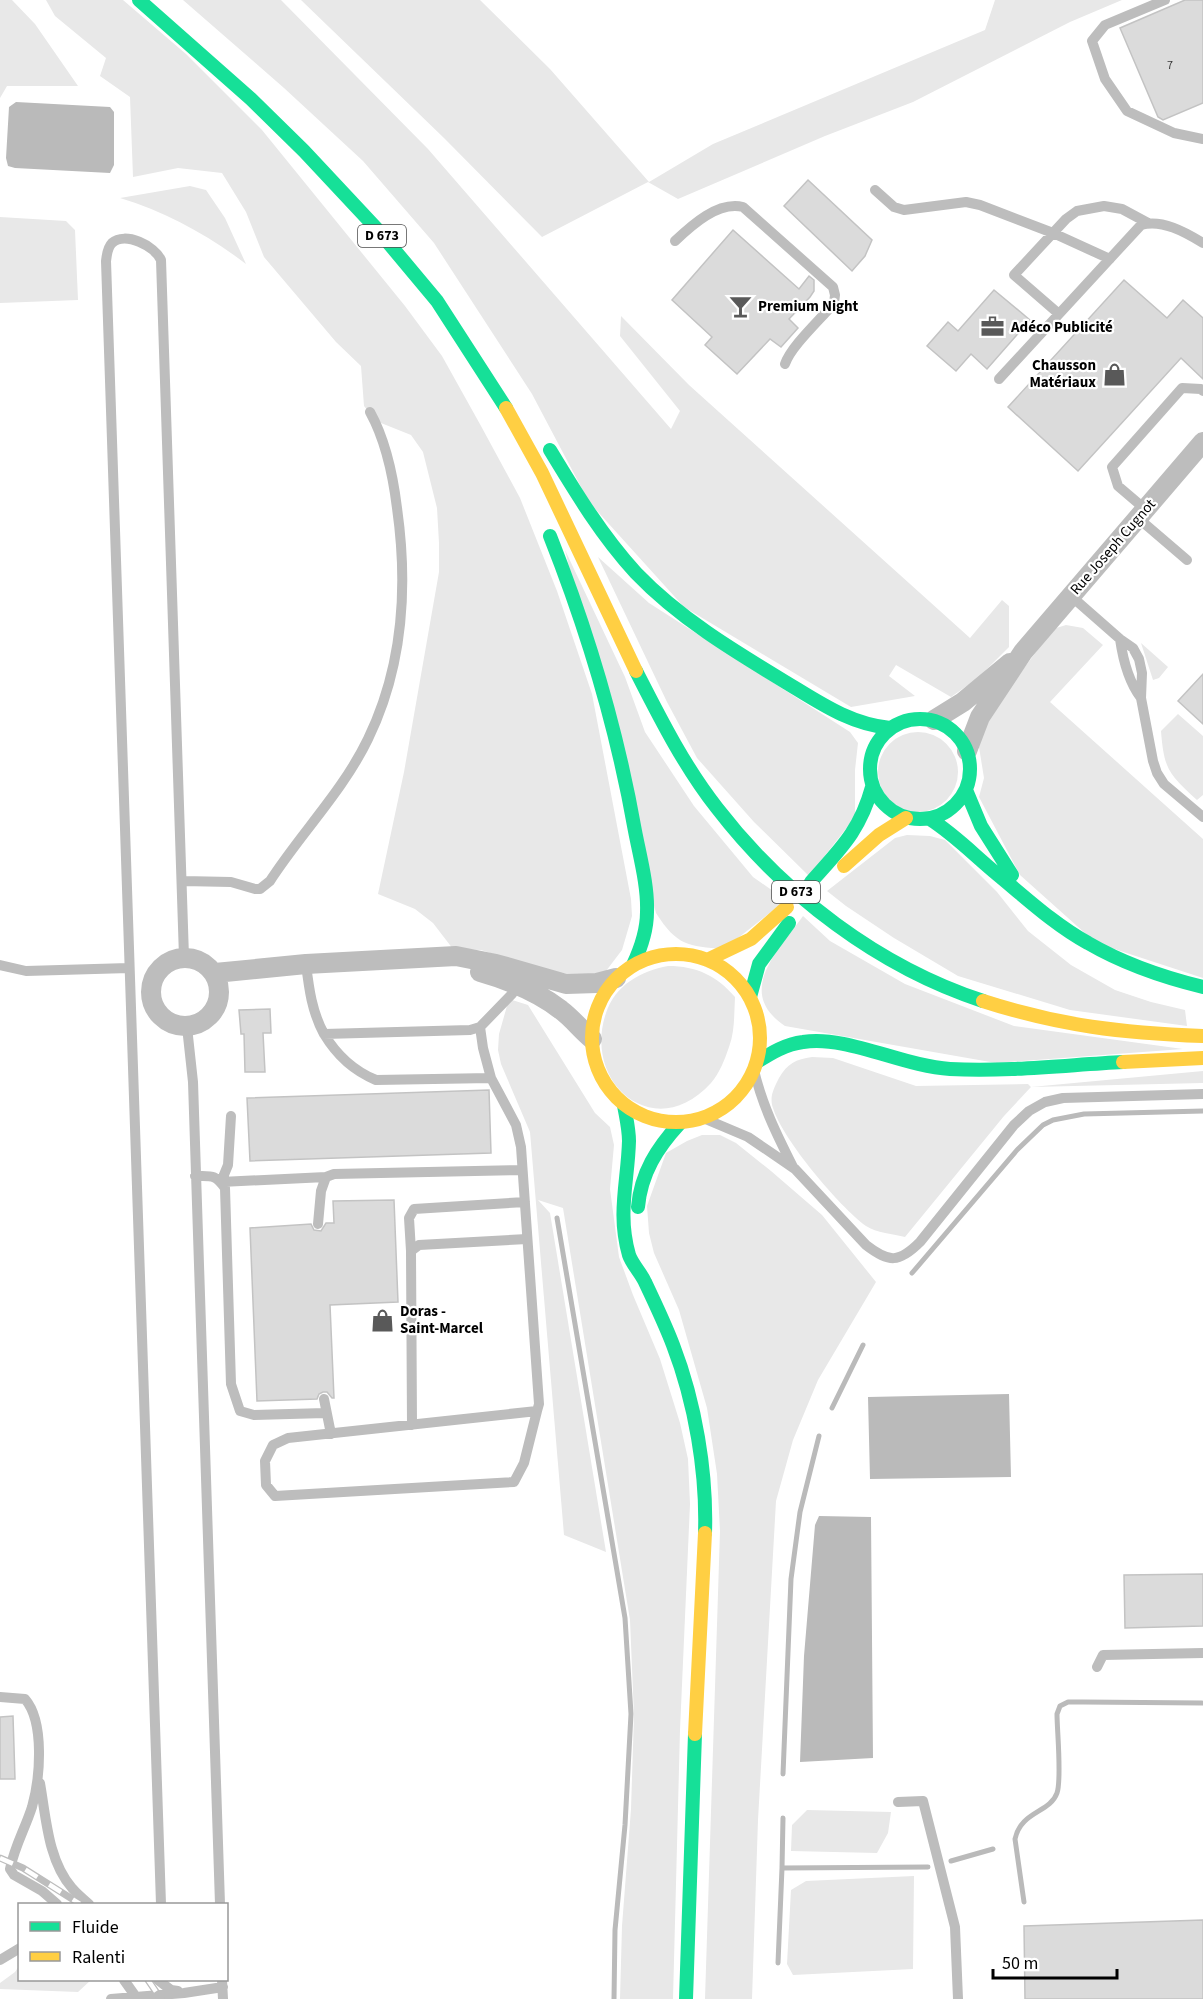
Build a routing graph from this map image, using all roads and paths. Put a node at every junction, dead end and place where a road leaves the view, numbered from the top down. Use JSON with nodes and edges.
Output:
{"nodes":[{"id":1,"x":139,"y":0,"type":"edge"},
{"id":2,"x":1165,"y":0,"type":"edge"},
{"id":3,"x":1203,"y":139,"type":"edge"},
{"id":4,"x":875,"y":190,"type":"dead end"},
{"id":5,"x":1148,"y":223,"type":"junction"},
{"id":6,"x":378,"y":230,"type":"junction"},
{"id":7,"x":1053,"y":233,"type":"junction"},
{"id":8,"x":675,"y":241,"type":"dead end"},
{"id":9,"x":1203,"y":243,"type":"edge"},
{"id":10,"x":1110,"y":259,"type":"junction"},
{"id":11,"x":436,"y":299,"type":"junction"},
{"id":12,"x":1059,"y":314,"type":"junction"},
{"id":13,"x":461,"y":364,"type":"dead end"},
{"id":14,"x":785,"y":364,"type":"dead end"},
{"id":15,"x":999,"y":379,"type":"dead end"},
{"id":16,"x":509,"y":388,"type":"dead end"},
{"id":17,"x":1203,"y":391,"type":"edge"},
{"id":18,"x":370,"y":412,"type":"dead end"},
{"id":19,"x":542,"y":436,"type":"dead end"},
{"id":20,"x":1203,"y":442,"type":"edge"},
{"id":21,"x":1141,"y":513,"type":"junction"},
{"id":22,"x":547,"y":527,"type":"dead end"},
{"id":23,"x":1187,"y":560,"type":"dead end"},
{"id":24,"x":1071,"y":596,"type":"junction"},
{"id":25,"x":1023,"y":652,"type":"junction"},
{"id":26,"x":934,"y":720,"type":"junction"},
{"id":27,"x":890,"y":728,"type":"junction"},
{"id":28,"x":967,"y":751,"type":"junction"},
{"id":29,"x":872,"y":787,"type":"junction"},
{"id":30,"x":966,"y":790,"type":"junction"},
{"id":31,"x":1203,"y":817,"type":"edge"},
{"id":32,"x":906,"y":818,"type":"junction"},
{"id":33,"x":930,"y":819,"type":"junction"},
{"id":34,"x":183,"y":881,"type":"junction"},
{"id":35,"x":1030,"y":901,"type":"junction"},
{"id":36,"x":184,"y":957,"type":"junction"},
{"id":37,"x":432,"y":957,"type":"junction"},
{"id":38,"x":707,"y":960,"type":"junction"},
{"id":39,"x":306,"y":964,"type":"junction"},
{"id":40,"x":0,"y":965,"type":"edge"},
{"id":41,"x":633,"y":965,"type":"junction"},
{"id":42,"x":129,"y":968,"type":"junction"},
{"id":43,"x":215,"y":973,"type":"junction"},
{"id":44,"x":616,"y":978,"type":"junction"},
{"id":45,"x":517,"y":985,"type":"junction"},
{"id":46,"x":1203,"y":987,"type":"edge"},
{"id":47,"x":750,"y":997,"type":"junction"},
{"id":48,"x":187,"y":1027,"type":"junction"},
{"id":49,"x":480,"y":1027,"type":"junction"},
{"id":50,"x":324,"y":1034,"type":"junction"},
{"id":51,"x":1203,"y":1036,"type":"edge"},
{"id":52,"x":592,"y":1039,"type":"junction"},
{"id":53,"x":1203,"y":1058,"type":"edge"},
{"id":54,"x":756,"y":1066,"type":"junction"},
{"id":55,"x":491,"y":1078,"type":"junction"},
{"id":56,"x":1203,"y":1094,"type":"edge"},
{"id":57,"x":624,"y":1105,"type":"junction"},
{"id":58,"x":231,"y":1116,"type":"dead end"},
{"id":59,"x":704,"y":1119,"type":"junction"},
{"id":60,"x":680,"y":1123,"type":"junction"},
{"id":61,"x":795,"y":1169,"type":"junction"},
{"id":62,"x":522,"y":1170,"type":"junction"},
{"id":63,"x":195,"y":1176,"type":"junction"},
{"id":64,"x":326,"y":1177,"type":"junction"},
{"id":65,"x":221,"y":1182,"type":"junction"},
{"id":66,"x":525,"y":1202,"type":"junction"},
{"id":67,"x":318,"y":1224,"type":"dead end"},
{"id":68,"x":527,"y":1239,"type":"junction"},
{"id":69,"x":411,"y":1251,"type":"junction"},
{"id":70,"x":644,"y":1280,"type":"junction"},
{"id":71,"x":324,"y":1399,"type":"dead end"},
{"id":72,"x":537,"y":1412,"type":"junction"},
{"id":73,"x":325,"y":1413,"type":"junction"},
{"id":74,"x":412,"y":1425,"type":"junction"},
{"id":75,"x":331,"y":1434,"type":"junction"},
{"id":76,"x":1203,"y":1653,"type":"edge"},
{"id":77,"x":1097,"y":1666,"type":"dead end"},
{"id":78,"x":0,"y":1698,"type":"edge"},
{"id":79,"x":38,"y":1776,"type":"junction"},
{"id":80,"x":898,"y":1802,"type":"dead end"},
{"id":81,"x":55,"y":1903,"type":"edge"},
{"id":82,"x":87,"y":1903,"type":"edge"},
{"id":83,"x":161,"y":1903,"type":"edge"},
{"id":84,"x":220,"y":1903,"type":"edge"},
{"id":85,"x":18,"y":1949,"type":"edge"},
{"id":86,"x":0,"y":1960,"type":"edge"},
{"id":87,"x":125,"y":1981,"type":"edge"},
{"id":88,"x":159,"y":1981,"type":"edge"},
{"id":89,"x":222,"y":1983,"type":"edge"},
{"id":90,"x":184,"y":1993,"type":"junction"},
{"id":91,"x":136,"y":1997,"type":"junction"},
{"id":92,"x":111,"y":1999,"type":"edge"},
{"id":93,"x":223,"y":1999,"type":"edge"},
{"id":94,"x":686,"y":1999,"type":"edge"},
{"id":95,"x":957,"y":1999,"type":"edge"}],
"edges":[{"from":1,"to":6,"type":"main road","number":"D 673"},
{"from":2,"to":3,"type":"lane"},
{"from":4,"to":7,"type":"lane"},
{"from":5,"to":7,"type":"lane"},
{"from":5,"to":9,"type":"lane"},
{"from":5,"to":10,"type":"lane"},
{"from":6,"to":11,"type":"main road","number":"D 673"},
{"from":6,"to":13,"type":"main road"},
{"from":7,"to":10,"type":"lane"},
{"from":7,"to":12,"type":"lane"},
{"from":8,"to":14,"type":"lane"},
{"from":10,"to":12,"type":"lane"},
{"from":11,"to":16,"type":"main road"},
{"from":11,"to":51,"type":"main road","number":"D 673"},
{"from":12,"to":15,"type":"lane"},
{"from":17,"to":21,"type":"lane"},
{"from":18,"to":34,"type":"lane"},
{"from":19,"to":27,"type":"main road"},
{"from":20,"to":21,"type":"street","name":"Rue Joseph Cugnot"},
{"from":21,"to":23,"type":"lane"},
{"from":21,"to":24,"type":"street","name":"Rue Joseph Cugnot"},
{"from":22,"to":41,"type":"main road"},
{"from":24,"to":25,"type":"street","name":"Rue Joseph Cugnot"},
{"from":24,"to":31,"type":"lane"},
{"from":25,"to":26,"type":"street","name":"Rue Joseph Cugnot"},
{"from":25,"to":28,"type":"street","name":"Rue Joseph Cugnot"},
{"from":26,"to":27,"type":"main road"},
{"from":26,"to":28,"type":"main road"},
{"from":27,"to":29,"type":"main road"},
{"from":28,"to":30,"type":"main road"},
{"from":29,"to":32,"type":"main road"},
{"from":29,"to":32,"type":"main road"},
{"from":30,"to":33,"type":"main road"},
{"from":30,"to":35,"type":"main road"},
{"from":32,"to":33,"type":"main road"},
{"from":33,"to":35,"type":"main road"},
{"from":34,"to":36,"type":"lane"},
{"from":34,"to":42,"type":"lane"},
{"from":35,"to":46,"type":"main road"},
{"from":36,"to":43,"type":"street"},
{"from":36,"to":48,"type":"street"},
{"from":37,"to":39,"type":"street"},
{"from":37,"to":44,"type":"street"},
{"from":37,"to":45,"type":"street"},
{"from":38,"to":41,"type":"main road"},
{"from":38,"to":47,"type":"main road"},
{"from":38,"to":47,"type":"main road"},
{"from":39,"to":43,"type":"street"},
{"from":39,"to":50,"type":"lane"},
{"from":40,"to":42,"type":"lane"},
{"from":41,"to":44,"type":"main road"},
{"from":42,"to":83,"type":"lane"},
{"from":43,"to":48,"type":"street"},
{"from":44,"to":52,"type":"main road"},
{"from":45,"to":49,"type":"lane"},
{"from":45,"to":52,"type":"street"},
{"from":47,"to":54,"type":"main road"},
{"from":48,"to":63,"type":"lane"},
{"from":49,"to":50,"type":"lane"},
{"from":49,"to":55,"type":"lane"},
{"from":50,"to":55,"type":"lane"},
{"from":52,"to":57,"type":"main road"},
{"from":53,"to":54,"type":"main road"},
{"from":54,"to":59,"type":"main road"},
{"from":54,"to":61,"type":"lane"},
{"from":55,"to":62,"type":"lane"},
{"from":56,"to":61,"type":"lane"},
{"from":57,"to":60,"type":"main road"},
{"from":57,"to":70,"type":"main road"},
{"from":58,"to":65,"type":"lane"},
{"from":59,"to":60,"type":"main road"},
{"from":59,"to":61,"type":"lane"},
{"from":60,"to":70,"type":"main road"},
{"from":62,"to":64,"type":"lane"},
{"from":62,"to":66,"type":"lane"},
{"from":63,"to":65,"type":"lane"},
{"from":63,"to":84,"type":"lane"},
{"from":64,"to":65,"type":"lane"},
{"from":64,"to":67,"type":"lane"},
{"from":65,"to":73,"type":"lane"},
{"from":66,"to":68,"type":"lane"},
{"from":66,"to":69,"type":"lane"},
{"from":68,"to":69,"type":"lane"},
{"from":68,"to":72,"type":"lane"},
{"from":69,"to":74,"type":"lane"},
{"from":70,"to":94,"type":"main road"},
{"from":71,"to":73,"type":"lane"},
{"from":72,"to":74,"type":"lane"},
{"from":72,"to":75,"type":"lane"},
{"from":73,"to":75,"type":"lane"},
{"from":74,"to":75,"type":"lane"},
{"from":76,"to":77,"type":"lane"},
{"from":78,"to":79,"type":"lane"},
{"from":79,"to":81,"type":"lane"},
{"from":79,"to":82,"type":"lane"},
{"from":80,"to":95,"type":"lane"},
{"from":85,"to":86,"type":"lane"},
{"from":87,"to":91,"type":"lane"},
{"from":88,"to":90,"type":"lane"},
{"from":89,"to":90,"type":"lane"},
{"from":89,"to":93,"type":"lane"},
{"from":90,"to":91,"type":"lane"},
{"from":91,"to":92,"type":"lane"}]}
